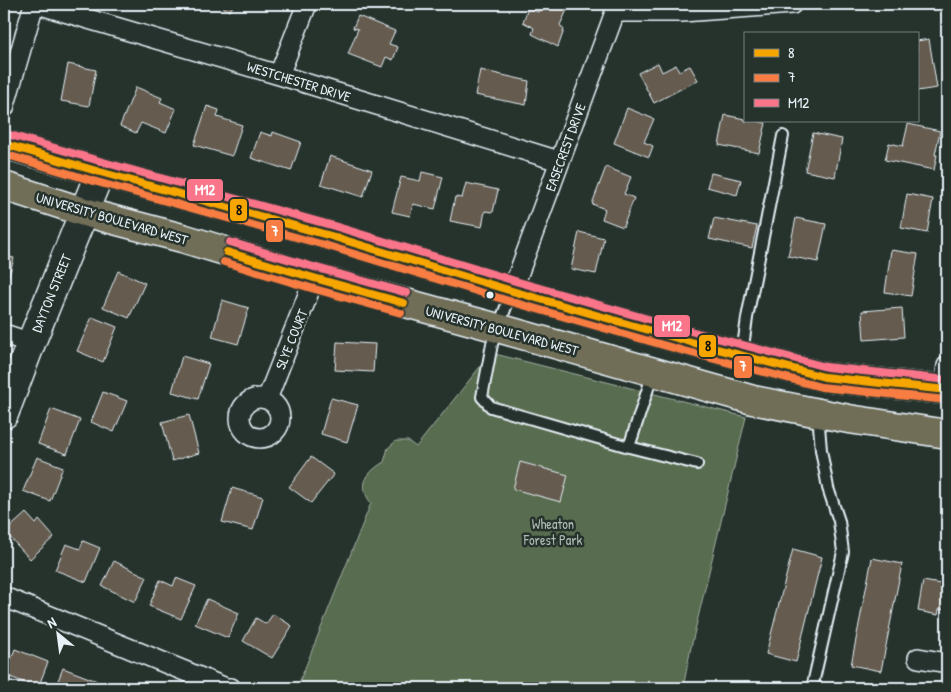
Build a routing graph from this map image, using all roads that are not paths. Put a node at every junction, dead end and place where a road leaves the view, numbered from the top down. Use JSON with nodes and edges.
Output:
{"nodes":[{"id":1,"x":36,"y":4,"type":"edge"},
{"id":2,"x":307,"y":4,"type":"edge"},
{"id":3,"x":792,"y":4,"type":"edge"},
{"id":4,"x":616,"y":8,"type":"edge"},
{"id":5,"x":279,"y":75,"type":"junction"},
{"id":6,"x":4,"y":108,"type":"edge"},
{"id":7,"x":783,"y":136,"type":"dead end"},
{"id":8,"x":4,"y":144,"type":"edge"},
{"id":9,"x":559,"y":160,"type":"junction"},
{"id":10,"x":100,"y":172,"type":"junction"},
{"id":11,"x":4,"y":186,"type":"edge"},
{"id":12,"x":84,"y":212,"type":"junction"},
{"id":13,"x":314,"y":278,"type":"junction"},
{"id":14,"x":512,"y":291,"type":"junction"},
{"id":15,"x":498,"y":328,"type":"junction"},
{"id":16,"x":4,"y":334,"type":"edge"},
{"id":17,"x":31,"y":343,"type":"junction"},
{"id":18,"x":742,"y":355,"type":"junction"},
{"id":19,"x":654,"y":372,"type":"junction"},
{"id":20,"x":946,"y":382,"type":"edge"},
{"id":21,"x":267,"y":399,"type":"dead end"},
{"id":22,"x":818,"y":413,"type":"junction"},
{"id":23,"x":4,"y":414,"type":"edge"},
{"id":24,"x":947,"y":434,"type":"edge"},
{"id":25,"x":629,"y":447,"type":"junction"},
{"id":26,"x":697,"y":464,"type":"dead end"},
{"id":27,"x":4,"y":597,"type":"edge"},
{"id":28,"x":918,"y":658,"type":"dead end"},
{"id":29,"x":947,"y":662,"type":"edge"},
{"id":30,"x":230,"y":688,"type":"edge"},
{"id":31,"x":812,"y":688,"type":"edge"}],
"edges":[{"from":1,"to":5,"type":"street","name":"WESTCHESTER DRIVE"},
{"from":1,"to":6,"type":"street"},
{"from":2,"to":5,"type":"street"},
{"from":3,"to":4,"type":"street"},
{"from":4,"to":9,"type":"street","name":"EASECREST DRIVE"},
{"from":5,"to":9,"type":"street","name":"WESTCHESTER DRIVE"},
{"from":7,"to":18,"type":"lane"},
{"from":8,"to":10,"type":"main road"},
{"from":9,"to":14,"type":"street","name":"EASECREST DRIVE"},
{"from":10,"to":12,"type":"street","name":"DAYTON STREET"},
{"from":10,"to":14,"type":"main road"},
{"from":11,"to":12,"type":"main road","name":"UNIVERSITY BOULEVARD WEST"},
{"from":12,"to":13,"type":"main road","name":"UNIVERSITY BOULEVARD WEST"},
{"from":12,"to":17,"type":"street","name":"DAYTON STREET"},
{"from":13,"to":15,"type":"main road","name":"UNIVERSITY BOULEVARD WEST"},
{"from":13,"to":21,"type":"street","name":"SLYE COURT"},
{"from":14,"to":15,"type":"lane"},
{"from":14,"to":18,"type":"main road"},
{"from":15,"to":19,"type":"main road","name":"UNIVERSITY BOULEVARD WEST"},
{"from":15,"to":25,"type":"lane"},
{"from":16,"to":17,"type":"street"},
{"from":17,"to":23,"type":"street","name":"DAYTON STREET"},
{"from":18,"to":20,"type":"main road"},
{"from":19,"to":22,"type":"main road","name":"UNIVERSITY BOULEVARD WEST"},
{"from":19,"to":25,"type":"lane"},
{"from":22,"to":24,"type":"main road","name":"UNIVERSITY BOULEVARD WEST"},
{"from":22,"to":31,"type":"lane"},
{"from":25,"to":26,"type":"lane"},
{"from":27,"to":30,"type":"street"},
{"from":28,"to":29,"type":"street"}]}
